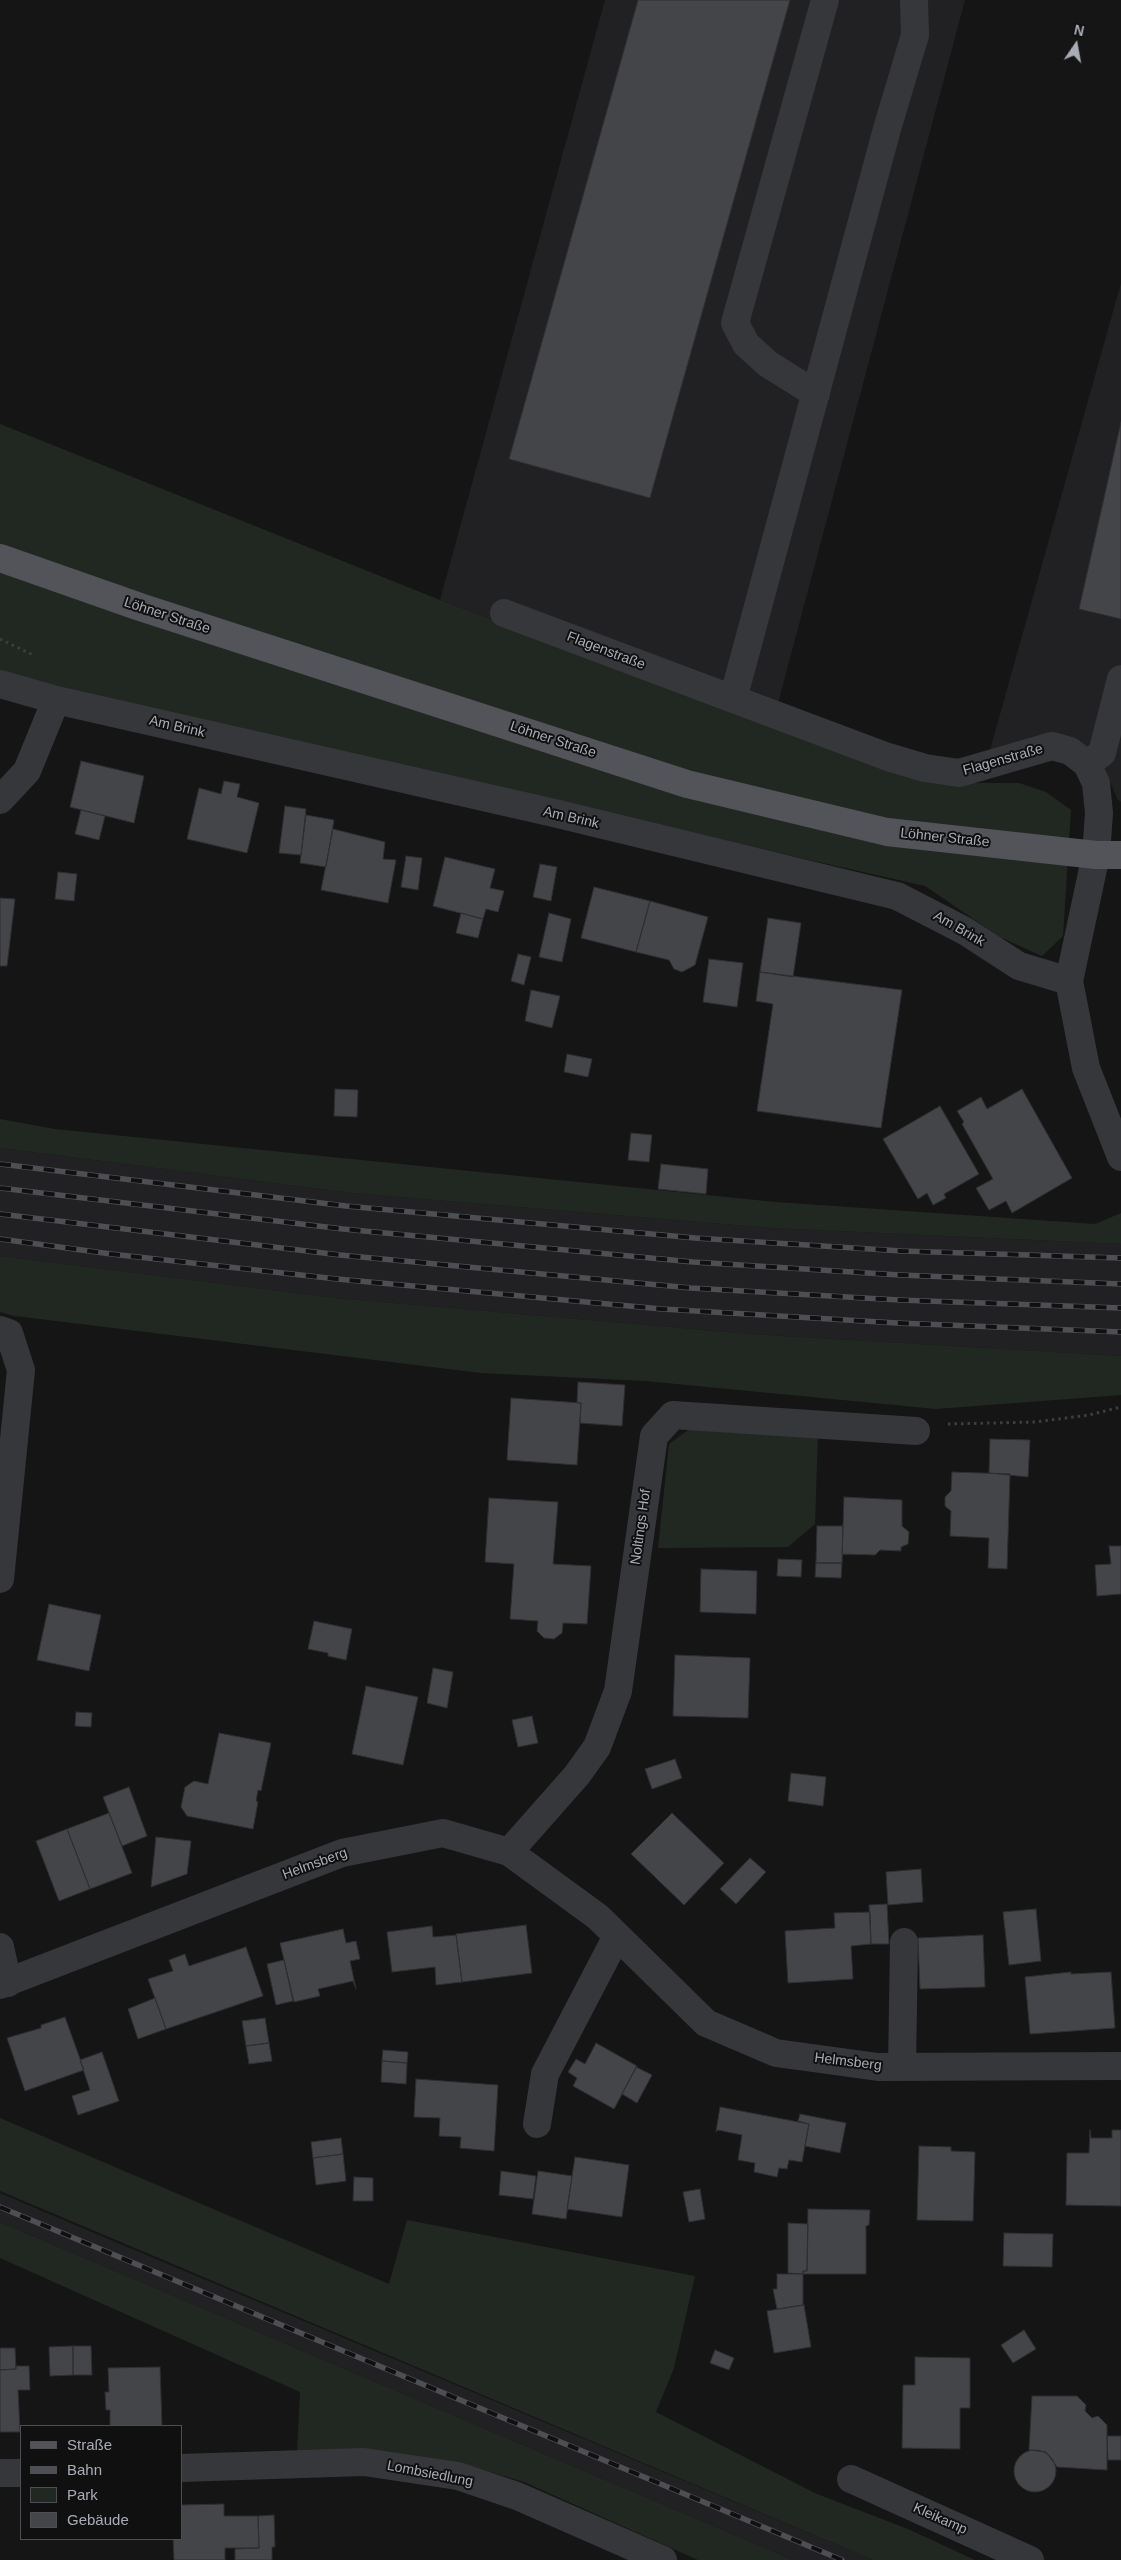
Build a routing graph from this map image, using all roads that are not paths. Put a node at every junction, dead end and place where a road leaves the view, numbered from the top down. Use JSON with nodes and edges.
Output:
{"nodes":[{"id":1,"x":825,"y":0,"type":"edge"},
{"id":2,"x":914,"y":0,"type":"edge"},
{"id":3,"x":816,"y":394,"type":"junction"},
{"id":4,"x":0,"y":558,"type":"edge"},
{"id":5,"x":504,"y":613,"type":"dead end"},
{"id":6,"x":1121,"y":679,"type":"edge"},
{"id":7,"x":0,"y":684,"type":"edge"},
{"id":8,"x":733,"y":699,"type":"junction"},
{"id":9,"x":56,"y":700,"type":"junction"},
{"id":10,"x":1087,"y":764,"type":"junction"},
{"id":11,"x":0,"y":800,"type":"edge"},
{"id":12,"x":1108,"y":855,"type":"edge"},
{"id":13,"x":1069,"y":982,"type":"junction"},
{"id":14,"x":1121,"y":1157,"type":"edge"},
{"id":15,"x":0,"y":1330,"type":"edge"},
{"id":16,"x":916,"y":1431,"type":"dead end"},
{"id":17,"x":0,"y":1579,"type":"edge"},
{"id":18,"x":509,"y":1852,"type":"junction"},
{"id":19,"x":617,"y":1936,"type":"junction"},
{"id":20,"x":904,"y":1942,"type":"dead end"},
{"id":21,"x":0,"y":1947,"type":"edge"},
{"id":22,"x":4,"y":1984,"type":"edge"},
{"id":23,"x":1121,"y":2066,"type":"edge"},
{"id":24,"x":902,"y":2067,"type":"junction"},
{"id":25,"x":537,"y":2124,"type":"dead end"},
{"id":26,"x":182,"y":2468,"type":"edge"},
{"id":27,"x":0,"y":2473,"type":"edge"},
{"id":28,"x":20,"y":2473,"type":"edge"},
{"id":29,"x":851,"y":2479,"type":"dead end"},
{"id":30,"x":663,"y":2560,"type":"edge"},
{"id":31,"x":1030,"y":2560,"type":"edge"}],
"edges":[{"from":1,"to":3,"type":"street"},
{"from":2,"to":3,"type":"street"},
{"from":3,"to":8,"type":"street"},
{"from":4,"to":12,"type":"main road","name":"Löhner Straße"},
{"from":5,"to":8,"type":"street","name":"Flagenstraße"},
{"from":6,"to":10,"type":"street"},
{"from":7,"to":9,"type":"street","name":"Am Brink"},
{"from":8,"to":10,"type":"street","name":"Flagenstraße"},
{"from":9,"to":11,"type":"street"},
{"from":9,"to":13,"type":"street","name":"Am Brink"},
{"from":10,"to":12,"type":"street"},
{"from":12,"to":13,"type":"street"},
{"from":13,"to":14,"type":"street"},
{"from":15,"to":17,"type":"street"},
{"from":16,"to":18,"type":"street","name":"Noltings Hof"},
{"from":18,"to":19,"type":"street","name":"Helmsberg"},
{"from":18,"to":22,"type":"street","name":"Helmsberg"},
{"from":19,"to":24,"type":"street","name":"Helmsberg"},
{"from":19,"to":25,"type":"street"},
{"from":20,"to":24,"type":"street"},
{"from":21,"to":22,"type":"street"},
{"from":23,"to":24,"type":"street","name":"Helmsberg"},
{"from":26,"to":30,"type":"street","name":"Lombsiedlung"},
{"from":27,"to":28,"type":"street"},
{"from":29,"to":31,"type":"street","name":"Kleikamp"}]}
